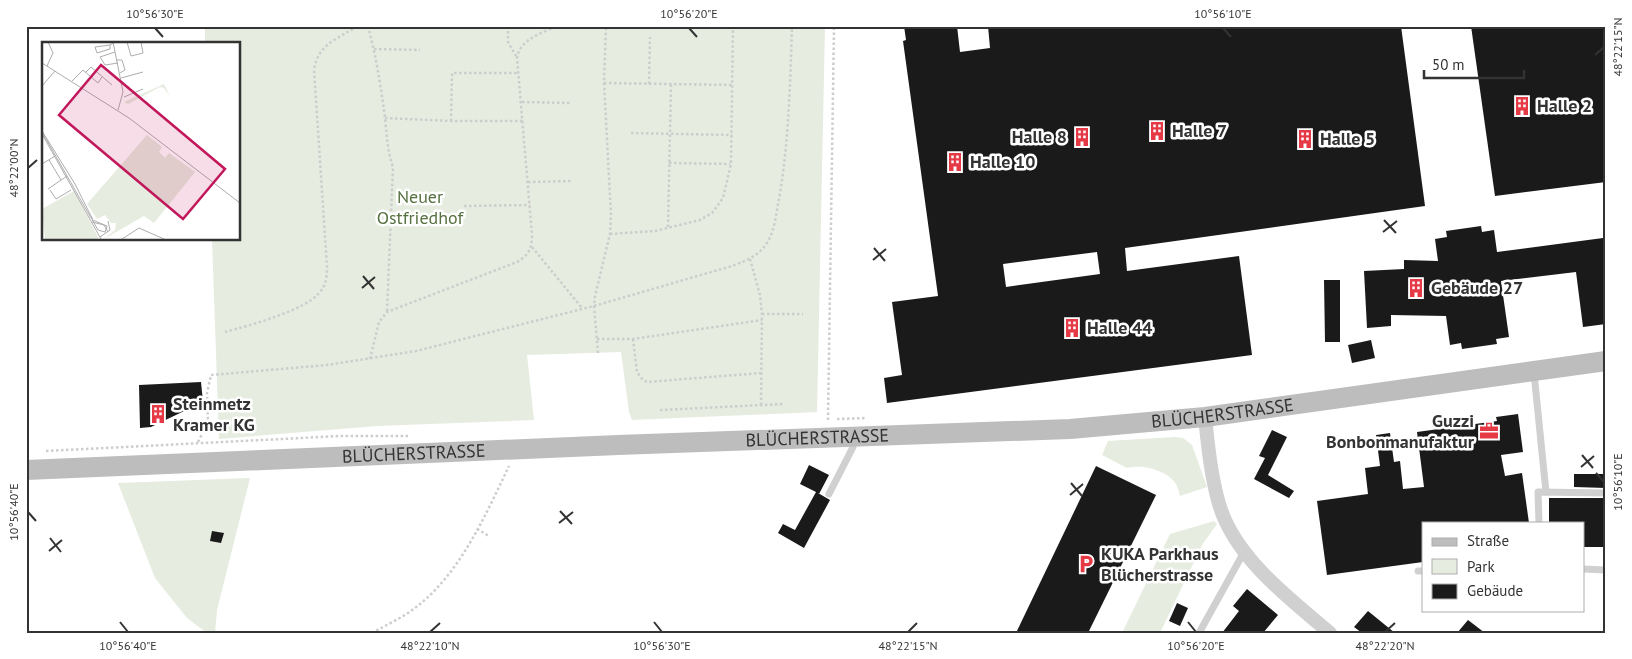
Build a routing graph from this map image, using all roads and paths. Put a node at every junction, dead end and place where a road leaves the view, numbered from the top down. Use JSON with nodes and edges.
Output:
{"nodes":[{"id":1,"x":358,"y":26,"type":"edge"},
{"id":2,"x":368,"y":26,"type":"edge"},
{"id":3,"x":508,"y":26,"type":"edge"},
{"id":4,"x":557,"y":26,"type":"edge"},
{"id":5,"x":606,"y":26,"type":"edge"},
{"id":6,"x":733,"y":26,"type":"edge"},
{"id":7,"x":792,"y":26,"type":"edge"},
{"id":8,"x":834,"y":26,"type":"edge"},
{"id":9,"x":650,"y":37,"type":"dead end"},
{"id":10,"x":374,"y":50,"type":"junction"},
{"id":11,"x":420,"y":50,"type":"dead end"},
{"id":12,"x":517,"y":58,"type":"junction"},
{"id":13,"x":519,"y":73,"type":"junction"},
{"id":14,"x":604,"y":83,"type":"junction"},
{"id":15,"x":649,"y":84,"type":"junction"},
{"id":16,"x":671,"y":84,"type":"junction"},
{"id":17,"x":732,"y":85,"type":"junction"},
{"id":18,"x":521,"y":102,"type":"junction"},
{"id":19,"x":570,"y":103,"type":"dead end"},
{"id":20,"x":385,"y":118,"type":"junction"},
{"id":21,"x":451,"y":121,"type":"junction"},
{"id":22,"x":523,"y":121,"type":"junction"},
{"id":23,"x":631,"y":133,"type":"dead end"},
{"id":24,"x":670,"y":134,"type":"junction"},
{"id":25,"x":732,"y":135,"type":"junction"},
{"id":26,"x":669,"y":163,"type":"junction"},
{"id":27,"x":731,"y":164,"type":"junction"},
{"id":28,"x":570,"y":181,"type":"dead end"},
{"id":29,"x":528,"y":182,"type":"junction"},
{"id":30,"x":530,"y":205,"type":"junction"},
{"id":31,"x":464,"y":206,"type":"dead end"},
{"id":32,"x":668,"y":228,"type":"junction"},
{"id":33,"x":610,"y":234,"type":"junction"},
{"id":34,"x":532,"y":246,"type":"junction"},
{"id":35,"x":750,"y":259,"type":"junction"},
{"id":36,"x":594,"y":306,"type":"junction"},
{"id":37,"x":582,"y":308,"type":"junction"},
{"id":38,"x":387,"y":312,"type":"junction"},
{"id":39,"x":762,"y":314,"type":"junction"},
{"id":40,"x":803,"y":314,"type":"dead end"},
{"id":41,"x":762,"y":320,"type":"junction"},
{"id":42,"x":226,"y":332,"type":"dead end"},
{"id":43,"x":597,"y":339,"type":"junction"},
{"id":44,"x":634,"y":339,"type":"junction"},
{"id":45,"x":598,"y":353,"type":"dead end"},
{"id":46,"x":370,"y":359,"type":"junction"},
{"id":47,"x":1606,"y":360,"type":"edge"},
{"id":48,"x":1534,"y":371,"type":"junction"},
{"id":49,"x":761,"y":374,"type":"junction"},
{"id":50,"x":783,"y":404,"type":"dead end"},
{"id":51,"x":760,"y":405,"type":"junction"},
{"id":52,"x":660,"y":410,"type":"dead end"},
{"id":53,"x":1205,"y":418,"type":"junction"},
{"id":54,"x":828,"y":420,"type":"dead end"},
{"id":55,"x":854,"y":437,"type":"junction"},
{"id":56,"x":198,"y":442,"type":"dead end"},
{"id":57,"x":517,"y":449,"type":"junction"},
{"id":58,"x":26,"y":470,"type":"edge"},
{"id":59,"x":1546,"y":492,"type":"junction"},
{"id":60,"x":1606,"y":493,"type":"edge"},
{"id":61,"x":829,"y":494,"type":"dead end"},
{"id":62,"x":1539,"y":522,"type":"edge"},
{"id":63,"x":477,"y":528,"type":"junction"},
{"id":64,"x":489,"y":536,"type":"dead end"},
{"id":65,"x":1244,"y":551,"type":"junction"},
{"id":66,"x":1584,"y":569,"type":"edge"},
{"id":67,"x":1606,"y":570,"type":"edge"},
{"id":68,"x":372,"y":633,"type":"edge"},
{"id":69,"x":1199,"y":633,"type":"edge"},
{"id":70,"x":1330,"y":633,"type":"edge"}],
"edges":[{"from":1,"to":42,"type":"path"},
{"from":2,"to":10,"type":"path"},
{"from":3,"to":12,"type":"path"},
{"from":4,"to":12,"type":"path"},
{"from":5,"to":14,"type":"path"},
{"from":6,"to":17,"type":"path"},
{"from":7,"to":35,"type":"path"},
{"from":8,"to":54,"type":"path"},
{"from":9,"to":15,"type":"path"},
{"from":10,"to":11,"type":"path"},
{"from":10,"to":20,"type":"path"},
{"from":12,"to":13,"type":"path"},
{"from":13,"to":18,"type":"path"},
{"from":13,"to":21,"type":"path"},
{"from":14,"to":15,"type":"path"},
{"from":14,"to":33,"type":"path"},
{"from":15,"to":16,"type":"path"},
{"from":16,"to":17,"type":"path"},
{"from":16,"to":24,"type":"path"},
{"from":17,"to":25,"type":"path"},
{"from":18,"to":19,"type":"path"},
{"from":18,"to":22,"type":"path"},
{"from":20,"to":21,"type":"path"},
{"from":20,"to":38,"type":"path"},
{"from":21,"to":22,"type":"path"},
{"from":22,"to":29,"type":"path"},
{"from":23,"to":24,"type":"path"},
{"from":24,"to":25,"type":"path"},
{"from":24,"to":26,"type":"path"},
{"from":25,"to":27,"type":"path"},
{"from":26,"to":27,"type":"path"},
{"from":26,"to":32,"type":"path"},
{"from":27,"to":32,"type":"path"},
{"from":28,"to":29,"type":"path"},
{"from":29,"to":30,"type":"path"},
{"from":30,"to":31,"type":"path"},
{"from":30,"to":34,"type":"path"},
{"from":32,"to":33,"type":"path"},
{"from":33,"to":36,"type":"path"},
{"from":34,"to":37,"type":"path"},
{"from":34,"to":38,"type":"path"},
{"from":35,"to":36,"type":"path"},
{"from":35,"to":39,"type":"path"},
{"from":36,"to":37,"type":"path"},
{"from":36,"to":43,"type":"path"},
{"from":37,"to":46,"type":"path"},
{"from":38,"to":46,"type":"path"},
{"from":39,"to":40,"type":"path"},
{"from":39,"to":41,"type":"path"},
{"from":41,"to":44,"type":"path"},
{"from":41,"to":49,"type":"path"},
{"from":43,"to":44,"type":"path"},
{"from":43,"to":45,"type":"path"},
{"from":44,"to":49,"type":"path"},
{"from":46,"to":56,"type":"path"},
{"from":47,"to":48,"type":"main road","name":"BLÜCHERSTRASSE"},
{"from":48,"to":53,"type":"main road","name":"BLÜCHERSTRASSE"},
{"from":48,"to":59,"type":"lane"},
{"from":49,"to":51,"type":"path"},
{"from":50,"to":51,"type":"path"},
{"from":51,"to":52,"type":"path"},
{"from":53,"to":55,"type":"main road","name":"BLÜCHERSTRASSE"},
{"from":53,"to":65,"type":"street"},
{"from":55,"to":57,"type":"main road","name":"BLÜCHERSTRASSE"},
{"from":55,"to":61,"type":"lane"},
{"from":57,"to":58,"type":"main road","name":"BLÜCHERSTRASSE"},
{"from":57,"to":63,"type":"path"},
{"from":59,"to":60,"type":"lane"},
{"from":59,"to":62,"type":"lane"},
{"from":63,"to":64,"type":"path"},
{"from":63,"to":68,"type":"path"},
{"from":65,"to":69,"type":"lane"},
{"from":65,"to":70,"type":"street"},
{"from":66,"to":67,"type":"lane"}]}
